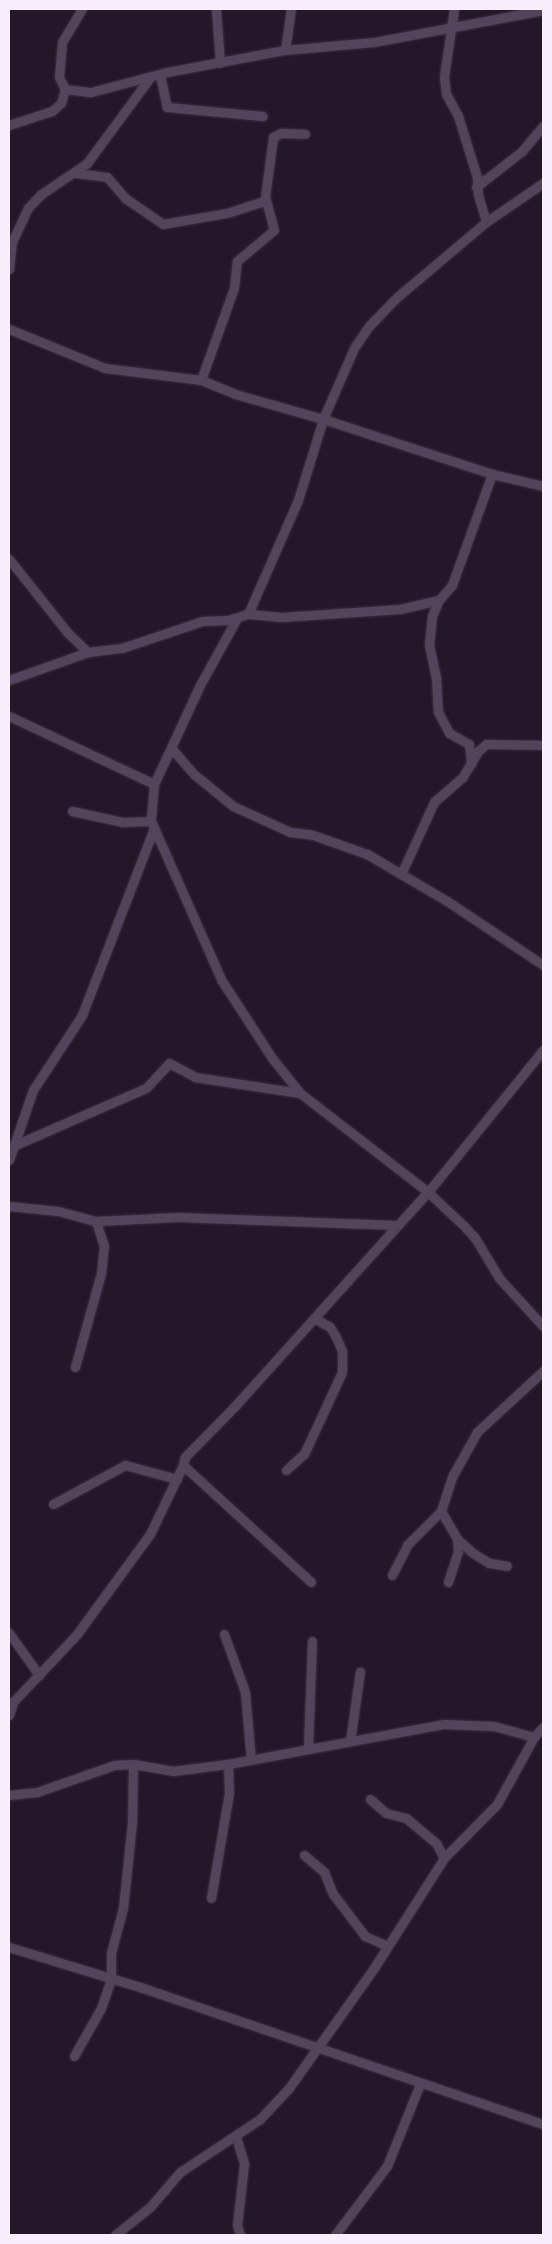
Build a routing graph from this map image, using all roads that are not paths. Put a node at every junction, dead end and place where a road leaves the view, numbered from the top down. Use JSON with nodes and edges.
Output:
{"nodes":[{"id":1,"x":82,"y":9,"type":"edge"},
{"id":2,"x":216,"y":9,"type":"edge"},
{"id":3,"x":291,"y":9,"type":"edge"},
{"id":4,"x":454,"y":9,"type":"edge"},
{"id":5,"x":543,"y":10,"type":"edge"},
{"id":6,"x":449,"y":25,"type":"junction"},
{"id":7,"x":285,"y":50,"type":"junction"},
{"id":8,"x":220,"y":63,"type":"junction"},
{"id":9,"x":160,"y":75,"type":"junction"},
{"id":10,"x":150,"y":79,"type":"junction"},
{"id":11,"x":65,"y":89,"type":"junction"},
{"id":12,"x":263,"y":116,"type":"dead end"},
{"id":13,"x":9,"y":125,"type":"edge"},
{"id":14,"x":543,"y":126,"type":"edge"},
{"id":15,"x":305,"y":134,"type":"dead end"},
{"id":16,"x":75,"y":172,"type":"junction"},
{"id":17,"x":543,"y":183,"type":"edge"},
{"id":18,"x":476,"y":188,"type":"junction"},
{"id":19,"x":265,"y":201,"type":"junction"},
{"id":20,"x":486,"y":222,"type":"junction"},
{"id":21,"x":9,"y":269,"type":"edge"},
{"id":22,"x":9,"y":329,"type":"edge"},
{"id":23,"x":201,"y":380,"type":"junction"},
{"id":24,"x":323,"y":419,"type":"junction"},
{"id":25,"x":492,"y":474,"type":"junction"},
{"id":26,"x":543,"y":486,"type":"edge"},
{"id":27,"x":9,"y":559,"type":"edge"},
{"id":28,"x":439,"y":600,"type":"junction"},
{"id":29,"x":248,"y":614,"type":"junction"},
{"id":30,"x":237,"y":618,"type":"junction"},
{"id":31,"x":88,"y":652,"type":"junction"},
{"id":32,"x":9,"y":680,"type":"edge"},
{"id":33,"x":9,"y":716,"type":"edge"},
{"id":34,"x":543,"y":745,"type":"edge"},
{"id":35,"x":172,"y":749,"type":"junction"},
{"id":36,"x":471,"y":766,"type":"junction"},
{"id":37,"x":154,"y":784,"type":"junction"},
{"id":38,"x":72,"y":811,"type":"dead end"},
{"id":39,"x":152,"y":824,"type":"junction"},
{"id":40,"x":402,"y":872,"type":"junction"},
{"id":41,"x":543,"y":965,"type":"edge"},
{"id":42,"x":543,"y":1050,"type":"edge"},
{"id":43,"x":300,"y":1092,"type":"junction"},
{"id":44,"x":15,"y":1145,"type":"junction"},
{"id":45,"x":9,"y":1160,"type":"edge"},
{"id":46,"x":428,"y":1192,"type":"junction"},
{"id":47,"x":9,"y":1206,"type":"edge"},
{"id":48,"x":96,"y":1221,"type":"junction"},
{"id":49,"x":397,"y":1225,"type":"junction"},
{"id":50,"x":314,"y":1318,"type":"junction"},
{"id":51,"x":543,"y":1326,"type":"edge"},
{"id":52,"x":75,"y":1367,"type":"dead end"},
{"id":53,"x":543,"y":1371,"type":"edge"},
{"id":54,"x":183,"y":1465,"type":"junction"},
{"id":55,"x":286,"y":1470,"type":"dead end"},
{"id":56,"x":177,"y":1479,"type":"junction"},
{"id":57,"x":53,"y":1504,"type":"dead end"},
{"id":58,"x":441,"y":1511,"type":"junction"},
{"id":59,"x":457,"y":1539,"type":"junction"},
{"id":60,"x":507,"y":1566,"type":"dead end"},
{"id":61,"x":392,"y":1575,"type":"dead end"},
{"id":62,"x":311,"y":1582,"type":"dead end"},
{"id":63,"x":448,"y":1582,"type":"dead end"},
{"id":64,"x":9,"y":1633,"type":"edge"},
{"id":65,"x":224,"y":1634,"type":"dead end"},
{"id":66,"x":312,"y":1641,"type":"dead end"},
{"id":67,"x":360,"y":1672,"type":"dead end"},
{"id":68,"x":39,"y":1675,"type":"junction"},
{"id":69,"x":10,"y":1709,"type":"edge"},
{"id":70,"x":543,"y":1727,"type":"edge"},
{"id":71,"x":534,"y":1737,"type":"junction"},
{"id":72,"x":350,"y":1741,"type":"junction"},
{"id":73,"x":308,"y":1749,"type":"junction"},
{"id":74,"x":251,"y":1760,"type":"junction"},
{"id":75,"x":134,"y":1764,"type":"junction"},
{"id":76,"x":228,"y":1764,"type":"junction"},
{"id":77,"x":9,"y":1795,"type":"edge"},
{"id":78,"x":370,"y":1799,"type":"dead end"},
{"id":79,"x":304,"y":1855,"type":"dead end"},
{"id":80,"x":444,"y":1858,"type":"junction"},
{"id":81,"x":211,"y":1898,"type":"dead end"},
{"id":82,"x":387,"y":1946,"type":"junction"},
{"id":83,"x":9,"y":1947,"type":"edge"},
{"id":84,"x":111,"y":1979,"type":"junction"},
{"id":85,"x":316,"y":2049,"type":"junction"},
{"id":86,"x":74,"y":2056,"type":"dead end"},
{"id":87,"x":420,"y":2084,"type":"junction"},
{"id":88,"x":543,"y":2124,"type":"edge"},
{"id":89,"x":236,"y":2137,"type":"junction"},
{"id":90,"x":115,"y":2235,"type":"edge"},
{"id":91,"x":240,"y":2235,"type":"edge"},
{"id":92,"x":335,"y":2235,"type":"edge"}],
"edges":[{"from":1,"to":11,"type":"street"},
{"from":2,"to":8,"type":"street"},
{"from":3,"to":7,"type":"street"},
{"from":4,"to":6,"type":"street"},
{"from":5,"to":6,"type":"street"},
{"from":6,"to":7,"type":"street"},
{"from":6,"to":18,"type":"street"},
{"from":7,"to":8,"type":"street"},
{"from":8,"to":9,"type":"street"},
{"from":9,"to":10,"type":"street"},
{"from":9,"to":12,"type":"street"},
{"from":10,"to":11,"type":"street"},
{"from":10,"to":16,"type":"street"},
{"from":11,"to":13,"type":"street"},
{"from":14,"to":18,"type":"street"},
{"from":15,"to":19,"type":"street"},
{"from":16,"to":19,"type":"street"},
{"from":16,"to":21,"type":"street"},
{"from":17,"to":20,"type":"street"},
{"from":18,"to":20,"type":"street"},
{"from":19,"to":23,"type":"street"},
{"from":20,"to":24,"type":"street"},
{"from":22,"to":23,"type":"street"},
{"from":23,"to":24,"type":"street"},
{"from":24,"to":25,"type":"street"},
{"from":24,"to":29,"type":"street"},
{"from":25,"to":26,"type":"street"},
{"from":25,"to":28,"type":"street"},
{"from":27,"to":31,"type":"street"},
{"from":28,"to":29,"type":"street"},
{"from":28,"to":36,"type":"street"},
{"from":29,"to":30,"type":"street"},
{"from":30,"to":31,"type":"street"},
{"from":30,"to":35,"type":"street"},
{"from":31,"to":32,"type":"street"},
{"from":33,"to":37,"type":"street"},
{"from":34,"to":36,"type":"street"},
{"from":35,"to":37,"type":"street"},
{"from":35,"to":40,"type":"street"},
{"from":36,"to":40,"type":"street"},
{"from":37,"to":39,"type":"street"},
{"from":38,"to":39,"type":"street"},
{"from":39,"to":43,"type":"street"},
{"from":39,"to":44,"type":"street"},
{"from":40,"to":41,"type":"street"},
{"from":42,"to":46,"type":"street"},
{"from":43,"to":44,"type":"street"},
{"from":43,"to":46,"type":"street"},
{"from":44,"to":45,"type":"street"},
{"from":46,"to":49,"type":"street"},
{"from":46,"to":51,"type":"street"},
{"from":47,"to":48,"type":"street"},
{"from":48,"to":49,"type":"street"},
{"from":48,"to":52,"type":"street"},
{"from":49,"to":50,"type":"street"},
{"from":50,"to":54,"type":"street"},
{"from":50,"to":55,"type":"street"},
{"from":53,"to":58,"type":"street"},
{"from":54,"to":56,"type":"street"},
{"from":54,"to":62,"type":"street"},
{"from":56,"to":57,"type":"street"},
{"from":56,"to":68,"type":"street"},
{"from":58,"to":59,"type":"street"},
{"from":58,"to":61,"type":"street"},
{"from":59,"to":60,"type":"street"},
{"from":59,"to":63,"type":"street"},
{"from":64,"to":68,"type":"street"},
{"from":65,"to":74,"type":"street"},
{"from":66,"to":73,"type":"street"},
{"from":67,"to":72,"type":"street"},
{"from":68,"to":69,"type":"street"},
{"from":70,"to":71,"type":"street"},
{"from":71,"to":72,"type":"street"},
{"from":71,"to":80,"type":"street"},
{"from":72,"to":73,"type":"street"},
{"from":73,"to":74,"type":"street"},
{"from":74,"to":76,"type":"street"},
{"from":75,"to":76,"type":"street"},
{"from":75,"to":77,"type":"street"},
{"from":75,"to":84,"type":"street"},
{"from":76,"to":81,"type":"street"},
{"from":78,"to":80,"type":"street"},
{"from":79,"to":82,"type":"street"},
{"from":80,"to":82,"type":"street"},
{"from":82,"to":85,"type":"street"},
{"from":83,"to":84,"type":"street"},
{"from":84,"to":85,"type":"street"},
{"from":84,"to":86,"type":"street"},
{"from":85,"to":87,"type":"street"},
{"from":85,"to":89,"type":"street"},
{"from":87,"to":88,"type":"street"},
{"from":87,"to":92,"type":"street"},
{"from":89,"to":90,"type":"street"},
{"from":89,"to":91,"type":"street"}]}
